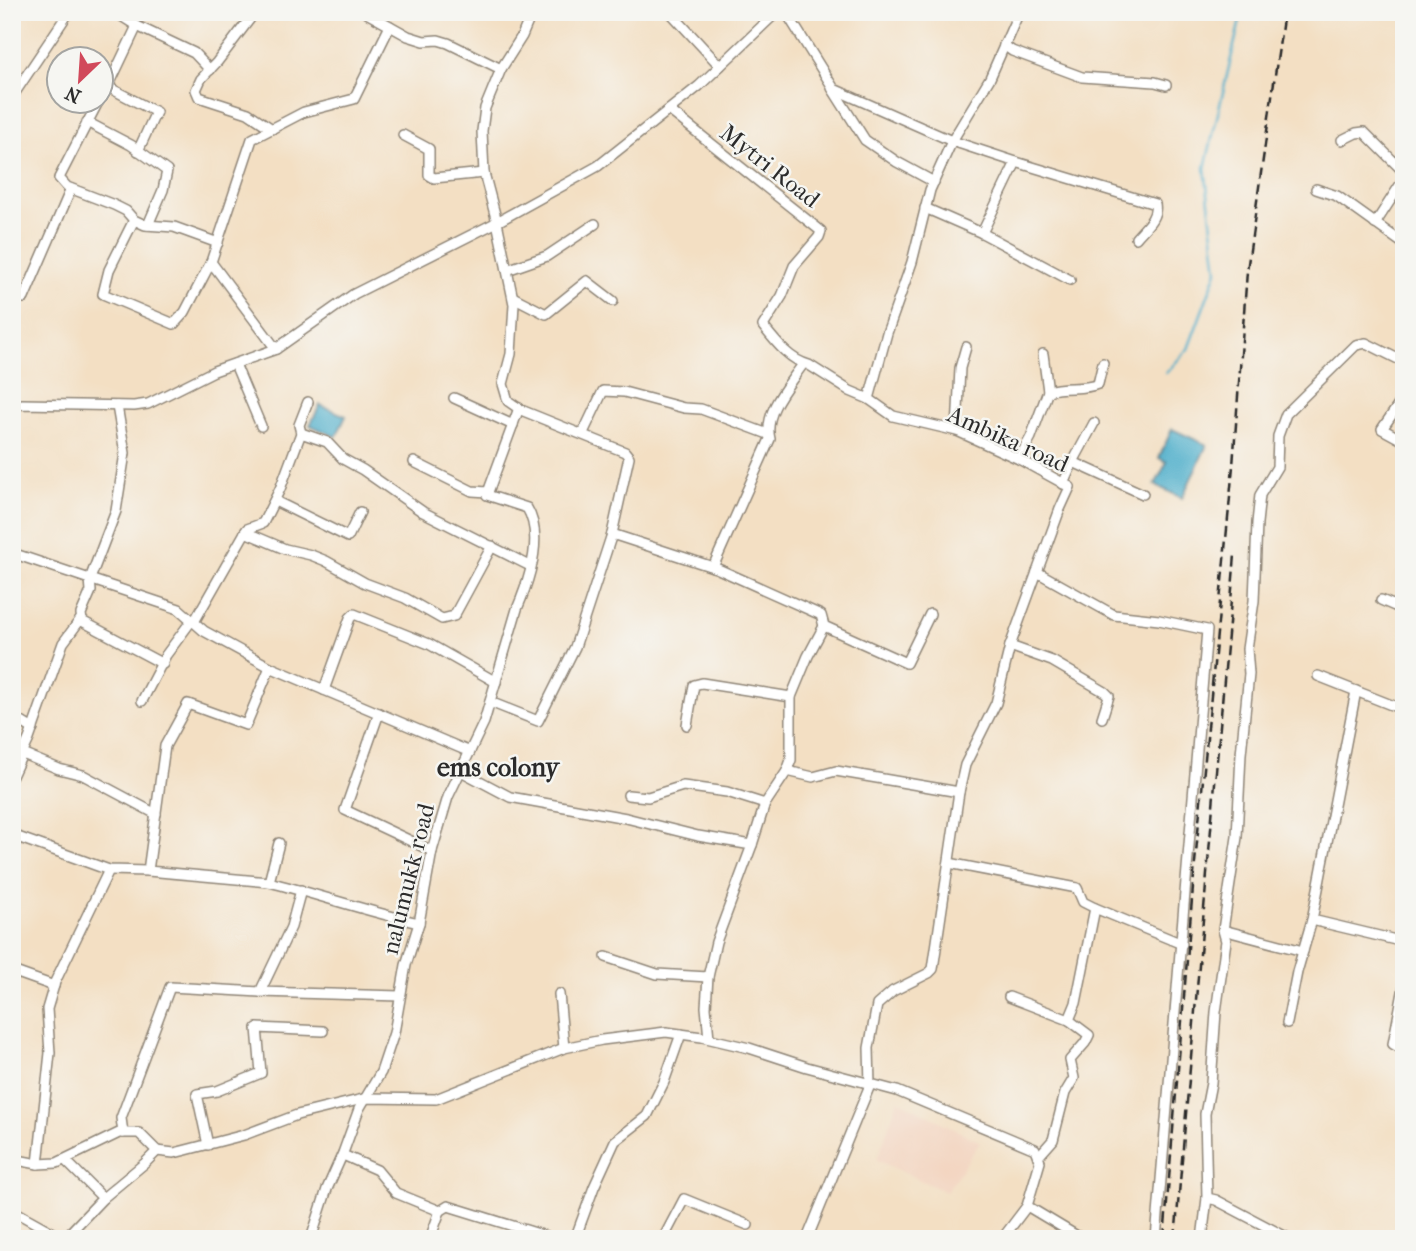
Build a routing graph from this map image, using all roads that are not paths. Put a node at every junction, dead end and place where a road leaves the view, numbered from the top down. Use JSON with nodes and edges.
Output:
{"nodes":[{"id":1,"x":69,"y":12,"type":"edge"},
{"id":2,"x":115,"y":12,"type":"edge"},
{"id":3,"x":255,"y":12,"type":"edge"},
{"id":4,"x":365,"y":12,"type":"edge"},
{"id":5,"x":532,"y":12,"type":"edge"},
{"id":6,"x":670,"y":12,"type":"edge"},
{"id":7,"x":777,"y":12,"type":"edge"},
{"id":8,"x":1019,"y":12,"type":"edge"},
{"id":9,"x":381,"y":16,"type":"edge"},
{"id":10,"x":137,"y":26,"type":"junction"},
{"id":11,"x":390,"y":26,"type":"junction"},
{"id":12,"x":1004,"y":45,"type":"junction"},
{"id":13,"x":720,"y":66,"type":"junction"},
{"id":14,"x":116,"y":69,"type":"edge"},
{"id":15,"x":501,"y":69,"type":"junction"},
{"id":16,"x":210,"y":70,"type":"junction"},
{"id":17,"x":1166,"y":85,"type":"dead end"},
{"id":18,"x":116,"y":96,"type":"edge"},
{"id":19,"x":12,"y":97,"type":"edge"},
{"id":20,"x":669,"y":110,"type":"junction"},
{"id":21,"x":90,"y":116,"type":"edge"},
{"id":22,"x":87,"y":122,"type":"junction"},
{"id":23,"x":272,"y":129,"type":"junction"},
{"id":24,"x":403,"y":135,"type":"dead end"},
{"id":25,"x":1342,"y":140,"type":"dead end"},
{"id":26,"x":952,"y":141,"type":"junction"},
{"id":27,"x":138,"y":151,"type":"junction"},
{"id":28,"x":1016,"y":162,"type":"junction"},
{"id":29,"x":484,"y":173,"type":"junction"},
{"id":30,"x":1404,"y":177,"type":"edge"},
{"id":31,"x":934,"y":182,"type":"junction"},
{"id":32,"x":71,"y":189,"type":"junction"},
{"id":33,"x":1316,"y":190,"type":"dead end"},
{"id":34,"x":925,"y":208,"type":"junction"},
{"id":35,"x":134,"y":220,"type":"junction"},
{"id":36,"x":497,"y":222,"type":"junction"},
{"id":37,"x":595,"y":224,"type":"dead end"},
{"id":38,"x":1375,"y":224,"type":"junction"},
{"id":39,"x":148,"y":225,"type":"junction"},
{"id":40,"x":982,"y":233,"type":"junction"},
{"id":41,"x":1136,"y":238,"type":"dead end"},
{"id":42,"x":218,"y":243,"type":"junction"},
{"id":43,"x":1404,"y":244,"type":"edge"},
{"id":44,"x":211,"y":262,"type":"junction"},
{"id":45,"x":507,"y":270,"type":"junction"},
{"id":46,"x":1070,"y":280,"type":"dead end"},
{"id":47,"x":12,"y":297,"type":"edge"},
{"id":48,"x":513,"y":297,"type":"junction"},
{"id":49,"x":613,"y":301,"type":"dead end"},
{"id":50,"x":966,"y":347,"type":"dead end"},
{"id":51,"x":276,"y":349,"type":"junction"},
{"id":52,"x":1043,"y":354,"type":"dead end"},
{"id":53,"x":1403,"y":361,"type":"edge"},
{"id":54,"x":1103,"y":363,"type":"dead end"},
{"id":55,"x":235,"y":364,"type":"junction"},
{"id":56,"x":803,"y":364,"type":"junction"},
{"id":57,"x":1048,"y":391,"type":"junction"},
{"id":58,"x":1404,"y":397,"type":"edge"},
{"id":59,"x":454,"y":398,"type":"dead end"},
{"id":60,"x":869,"y":399,"type":"junction"},
{"id":61,"x":308,"y":402,"type":"dead end"},
{"id":62,"x":117,"y":406,"type":"junction"},
{"id":63,"x":12,"y":407,"type":"edge"},
{"id":64,"x":519,"y":408,"type":"junction"},
{"id":65,"x":1094,"y":422,"type":"dead end"},
{"id":66,"x":513,"y":425,"type":"junction"},
{"id":67,"x":261,"y":426,"type":"dead end"},
{"id":68,"x":957,"y":431,"type":"junction"},
{"id":69,"x":301,"y":433,"type":"junction"},
{"id":70,"x":583,"y":433,"type":"junction"},
{"id":71,"x":768,"y":434,"type":"junction"},
{"id":72,"x":1404,"y":441,"type":"edge"},
{"id":73,"x":1019,"y":459,"type":"junction"},
{"id":74,"x":414,"y":462,"type":"dead end"},
{"id":75,"x":1073,"y":462,"type":"junction"},
{"id":76,"x":1063,"y":484,"type":"junction"},
{"id":77,"x":488,"y":492,"type":"junction"},
{"id":78,"x":1143,"y":494,"type":"dead end"},
{"id":79,"x":275,"y":501,"type":"junction"},
{"id":80,"x":360,"y":512,"type":"dead end"},
{"id":81,"x":245,"y":532,"type":"junction"},
{"id":82,"x":612,"y":534,"type":"junction"},
{"id":83,"x":492,"y":547,"type":"junction"},
{"id":84,"x":12,"y":553,"type":"edge"},
{"id":85,"x":530,"y":566,"type":"junction"},
{"id":86,"x":713,"y":567,"type":"junction"},
{"id":87,"x":1037,"y":572,"type":"junction"},
{"id":88,"x":90,"y":579,"type":"junction"},
{"id":89,"x":1381,"y":600,"type":"dead end"},
{"id":90,"x":1404,"y":610,"type":"edge"},
{"id":91,"x":930,"y":614,"type":"dead end"},
{"id":92,"x":82,"y":621,"type":"junction"},
{"id":93,"x":193,"y":621,"type":"junction"},
{"id":94,"x":824,"y":626,"type":"junction"},
{"id":95,"x":1010,"y":646,"type":"junction"},
{"id":96,"x":163,"y":664,"type":"junction"},
{"id":97,"x":270,"y":667,"type":"junction"},
{"id":98,"x":1318,"y":676,"type":"dead end"},
{"id":99,"x":496,"y":682,"type":"junction"},
{"id":100,"x":324,"y":690,"type":"junction"},
{"id":101,"x":1356,"y":691,"type":"junction"},
{"id":102,"x":791,"y":697,"type":"junction"},
{"id":103,"x":142,"y":701,"type":"dead end"},
{"id":104,"x":490,"y":702,"type":"junction"},
{"id":105,"x":1404,"y":710,"type":"edge"},
{"id":106,"x":379,"y":713,"type":"junction"},
{"id":107,"x":12,"y":716,"type":"edge"},
{"id":108,"x":1102,"y":718,"type":"dead end"},
{"id":109,"x":687,"y":725,"type":"dead end"},
{"id":110,"x":33,"y":729,"type":"junction"},
{"id":111,"x":470,"y":752,"type":"junction"},
{"id":112,"x":23,"y":754,"type":"junction"},
{"id":113,"x":461,"y":771,"type":"junction"},
{"id":114,"x":787,"y":771,"type":"junction"},
{"id":115,"x":12,"y":776,"type":"edge"},
{"id":116,"x":959,"y":792,"type":"junction"},
{"id":117,"x":628,"y":795,"type":"dead end"},
{"id":118,"x":765,"y":804,"type":"junction"},
{"id":119,"x":156,"y":814,"type":"junction"},
{"id":120,"x":12,"y":835,"type":"edge"},
{"id":121,"x":279,"y":843,"type":"dead end"},
{"id":122,"x":752,"y":845,"type":"junction"},
{"id":123,"x":432,"y":851,"type":"junction"},
{"id":124,"x":949,"y":863,"type":"junction"},
{"id":125,"x":109,"y":870,"type":"junction"},
{"id":126,"x":148,"y":871,"type":"junction"},
{"id":127,"x":269,"y":882,"type":"junction"},
{"id":128,"x":301,"y":890,"type":"junction"},
{"id":129,"x":1095,"y":908,"type":"junction"},
{"id":130,"x":1312,"y":920,"type":"junction"},
{"id":131,"x":419,"y":923,"type":"junction"},
{"id":132,"x":1223,"y":930,"type":"junction"},
{"id":133,"x":1404,"y":942,"type":"edge"},
{"id":134,"x":1182,"y":944,"type":"junction"},
{"id":135,"x":1303,"y":951,"type":"junction"},
{"id":136,"x":606,"y":957,"type":"dead end"},
{"id":137,"x":12,"y":971,"type":"edge"},
{"id":138,"x":708,"y":977,"type":"junction"},
{"id":139,"x":54,"y":986,"type":"junction"},
{"id":140,"x":1404,"y":987,"type":"edge"},
{"id":141,"x":260,"y":992,"type":"junction"},
{"id":142,"x":559,"y":994,"type":"dead end"},
{"id":143,"x":400,"y":996,"type":"junction"},
{"id":144,"x":1009,"y":997,"type":"dead end"},
{"id":145,"x":1069,"y":1020,"type":"junction"},
{"id":146,"x":1287,"y":1023,"type":"dead end"},
{"id":147,"x":323,"y":1031,"type":"dead end"},
{"id":148,"x":681,"y":1034,"type":"junction"},
{"id":149,"x":709,"y":1038,"type":"junction"},
{"id":150,"x":564,"y":1048,"type":"junction"},
{"id":151,"x":1404,"y":1050,"type":"edge"},
{"id":152,"x":870,"y":1085,"type":"junction"},
{"id":153,"x":367,"y":1098,"type":"junction"},
{"id":154,"x":123,"y":1133,"type":"junction"},
{"id":155,"x":208,"y":1145,"type":"junction"},
{"id":156,"x":157,"y":1151,"type":"junction"},
{"id":157,"x":343,"y":1155,"type":"junction"},
{"id":158,"x":1038,"y":1157,"type":"junction"},
{"id":159,"x":12,"y":1159,"type":"edge"},
{"id":160,"x":65,"y":1160,"type":"junction"},
{"id":161,"x":38,"y":1164,"type":"junction"},
{"id":162,"x":103,"y":1198,"type":"junction"},
{"id":163,"x":1207,"y":1198,"type":"junction"},
{"id":164,"x":1027,"y":1206,"type":"junction"},
{"id":165,"x":12,"y":1210,"type":"edge"},
{"id":166,"x":440,"y":1211,"type":"junction"},
{"id":167,"x":748,"y":1225,"type":"dead end"},
{"id":168,"x":46,"y":1229,"type":"junction"},
{"id":169,"x":39,"y":1239,"type":"edge"},
{"id":170,"x":64,"y":1239,"type":"edge"},
{"id":171,"x":311,"y":1239,"type":"edge"},
{"id":172,"x":430,"y":1239,"type":"edge"},
{"id":173,"x":555,"y":1239,"type":"edge"},
{"id":174,"x":575,"y":1239,"type":"edge"},
{"id":175,"x":663,"y":1239,"type":"edge"},
{"id":176,"x":807,"y":1239,"type":"edge"},
{"id":177,"x":1002,"y":1239,"type":"edge"},
{"id":178,"x":1082,"y":1239,"type":"edge"},
{"id":179,"x":1156,"y":1239,"type":"edge"},
{"id":180,"x":1202,"y":1239,"type":"edge"},
{"id":181,"x":1290,"y":1239,"type":"edge"}],
"edges":[{"from":1,"to":19,"type":"street"},
{"from":2,"to":10,"type":"street"},
{"from":3,"to":16,"type":"street"},
{"from":4,"to":9,"type":"street"},
{"from":5,"to":15,"type":"street"},
{"from":6,"to":13,"type":"street"},
{"from":7,"to":13,"type":"street"},
{"from":8,"to":12,"type":"street"},
{"from":9,"to":11,"type":"street"},
{"from":10,"to":14,"type":"street"},
{"from":10,"to":16,"type":"street"},
{"from":11,"to":15,"type":"street"},
{"from":11,"to":23,"type":"street"},
{"from":12,"to":17,"type":"street"},
{"from":12,"to":26,"type":"street"},
{"from":13,"to":20,"type":"street"},
{"from":15,"to":29,"type":"street"},
{"from":16,"to":23,"type":"street"},
{"from":18,"to":27,"type":"street"},
{"from":20,"to":36,"type":"street"},
{"from":20,"to":56,"type":"street","name":"Mytri Road"},
{"from":21,"to":22,"type":"street"},
{"from":22,"to":27,"type":"street"},
{"from":22,"to":32,"type":"street"},
{"from":23,"to":42,"type":"street"},
{"from":24,"to":29,"type":"street"},
{"from":25,"to":30,"type":"street"},
{"from":26,"to":28,"type":"street"},
{"from":26,"to":31,"type":"street"},
{"from":26,"to":31,"type":"street"},
{"from":27,"to":39,"type":"street"},
{"from":28,"to":40,"type":"street"},
{"from":28,"to":41,"type":"street"},
{"from":29,"to":36,"type":"street"},
{"from":30,"to":38,"type":"street"},
{"from":31,"to":34,"type":"street"},
{"from":32,"to":35,"type":"street"},
{"from":32,"to":47,"type":"street"},
{"from":33,"to":38,"type":"street"},
{"from":34,"to":40,"type":"street"},
{"from":34,"to":60,"type":"street"},
{"from":35,"to":39,"type":"street"},
{"from":35,"to":44,"type":"street"},
{"from":36,"to":45,"type":"street"},
{"from":36,"to":51,"type":"street"},
{"from":37,"to":45,"type":"street"},
{"from":38,"to":43,"type":"street"},
{"from":39,"to":42,"type":"street"},
{"from":40,"to":46,"type":"street"},
{"from":42,"to":44,"type":"street"},
{"from":44,"to":51,"type":"street"},
{"from":45,"to":48,"type":"street"},
{"from":48,"to":49,"type":"street"},
{"from":48,"to":64,"type":"street"},
{"from":50,"to":68,"type":"street"},
{"from":51,"to":55,"type":"street"},
{"from":52,"to":57,"type":"street"},
{"from":53,"to":132,"type":"street"},
{"from":54,"to":57,"type":"street"},
{"from":55,"to":62,"type":"street"},
{"from":55,"to":67,"type":"street"},
{"from":56,"to":60,"type":"street","name":"Mytri Road"},
{"from":56,"to":71,"type":"street"},
{"from":57,"to":73,"type":"street"},
{"from":58,"to":72,"type":"street"},
{"from":59,"to":66,"type":"street"},
{"from":60,"to":68,"type":"street","name":"Ambika road"},
{"from":61,"to":69,"type":"street"},
{"from":62,"to":63,"type":"street"},
{"from":62,"to":88,"type":"street"},
{"from":64,"to":66,"type":"street"},
{"from":64,"to":70,"type":"street"},
{"from":65,"to":75,"type":"street"},
{"from":66,"to":77,"type":"street"},
{"from":68,"to":73,"type":"street","name":"Ambika road"},
{"from":69,"to":79,"type":"street"},
{"from":69,"to":83,"type":"street"},
{"from":70,"to":71,"type":"street"},
{"from":70,"to":82,"type":"street"},
{"from":71,"to":86,"type":"street"},
{"from":73,"to":76,"type":"street","name":"Ambika road"},
{"from":74,"to":77,"type":"street","name":"nalumukk road"},
{"from":75,"to":76,"type":"street"},
{"from":75,"to":78,"type":"street"},
{"from":76,"to":87,"type":"street","name":"Ambika road"},
{"from":77,"to":85,"type":"street","name":"nalumukk road"},
{"from":79,"to":80,"type":"street"},
{"from":79,"to":81,"type":"street"},
{"from":81,"to":83,"type":"street"},
{"from":81,"to":93,"type":"street"},
{"from":82,"to":86,"type":"street"},
{"from":82,"to":104,"type":"street"},
{"from":83,"to":85,"type":"street"},
{"from":84,"to":88,"type":"street"},
{"from":85,"to":99,"type":"street","name":"nalumukk road"},
{"from":86,"to":94,"type":"street"},
{"from":87,"to":95,"type":"street","name":"Ambika road"},
{"from":87,"to":134,"type":"street"},
{"from":88,"to":92,"type":"street"},
{"from":88,"to":93,"type":"street"},
{"from":89,"to":90,"type":"street"},
{"from":91,"to":94,"type":"street"},
{"from":92,"to":96,"type":"street"},
{"from":92,"to":110,"type":"street"},
{"from":93,"to":96,"type":"street"},
{"from":93,"to":97,"type":"street"},
{"from":94,"to":102,"type":"street"},
{"from":95,"to":108,"type":"street"},
{"from":95,"to":116,"type":"street","name":"Ambika road"},
{"from":96,"to":103,"type":"street"},
{"from":97,"to":100,"type":"street"},
{"from":97,"to":119,"type":"street"},
{"from":98,"to":101,"type":"street"},
{"from":99,"to":100,"type":"street"},
{"from":99,"to":104,"type":"street","name":"nalumukk road"},
{"from":100,"to":106,"type":"street"},
{"from":101,"to":105,"type":"street"},
{"from":101,"to":130,"type":"street"},
{"from":102,"to":109,"type":"street"},
{"from":102,"to":114,"type":"street"},
{"from":104,"to":111,"type":"street","name":"nalumukk road"},
{"from":106,"to":111,"type":"street"},
{"from":106,"to":123,"type":"street"},
{"from":107,"to":110,"type":"street"},
{"from":110,"to":112,"type":"street"},
{"from":111,"to":113,"type":"street","name":"nalumukk road"},
{"from":112,"to":115,"type":"street"},
{"from":112,"to":119,"type":"street"},
{"from":113,"to":122,"type":"street"},
{"from":113,"to":123,"type":"street","name":"nalumukk road"},
{"from":114,"to":116,"type":"street"},
{"from":114,"to":118,"type":"street"},
{"from":116,"to":124,"type":"street","name":"Ambika road"},
{"from":117,"to":118,"type":"street"},
{"from":118,"to":122,"type":"street"},
{"from":119,"to":126,"type":"street"},
{"from":120,"to":125,"type":"street"},
{"from":121,"to":127,"type":"street"},
{"from":122,"to":138,"type":"street"},
{"from":123,"to":131,"type":"street","name":"nalumukk road"},
{"from":124,"to":129,"type":"street"},
{"from":124,"to":152,"type":"street","name":"Ambika road"},
{"from":125,"to":126,"type":"street"},
{"from":125,"to":139,"type":"street"},
{"from":126,"to":127,"type":"street"},
{"from":127,"to":128,"type":"street"},
{"from":128,"to":131,"type":"street"},
{"from":128,"to":141,"type":"street"},
{"from":129,"to":134,"type":"street"},
{"from":129,"to":145,"type":"street"},
{"from":130,"to":133,"type":"street"},
{"from":130,"to":135,"type":"street"},
{"from":131,"to":143,"type":"street","name":"nalumukk road"},
{"from":132,"to":135,"type":"street"},
{"from":132,"to":163,"type":"street"},
{"from":134,"to":179,"type":"street"},
{"from":135,"to":146,"type":"street"},
{"from":136,"to":138,"type":"street"},
{"from":137,"to":139,"type":"street"},
{"from":138,"to":149,"type":"street"},
{"from":139,"to":161,"type":"street"},
{"from":140,"to":151,"type":"street"},
{"from":141,"to":143,"type":"street"},
{"from":141,"to":154,"type":"street"},
{"from":142,"to":150,"type":"street"},
{"from":143,"to":153,"type":"street","name":"nalumukk road"},
{"from":144,"to":145,"type":"street"},
{"from":145,"to":158,"type":"street"},
{"from":147,"to":155,"type":"street"},
{"from":148,"to":149,"type":"street"},
{"from":148,"to":150,"type":"street"},
{"from":148,"to":174,"type":"street"},
{"from":149,"to":152,"type":"street"},
{"from":150,"to":153,"type":"street"},
{"from":152,"to":158,"type":"street"},
{"from":152,"to":176,"type":"street"},
{"from":153,"to":155,"type":"street"},
{"from":153,"to":157,"type":"street","name":"nalumukk road"},
{"from":154,"to":156,"type":"street"},
{"from":154,"to":160,"type":"street"},
{"from":155,"to":156,"type":"street"},
{"from":156,"to":162,"type":"street"},
{"from":157,"to":166,"type":"street"},
{"from":157,"to":171,"type":"street","name":"nalumukk road"},
{"from":158,"to":164,"type":"street"},
{"from":159,"to":161,"type":"street"},
{"from":160,"to":161,"type":"street"},
{"from":160,"to":162,"type":"street"},
{"from":162,"to":170,"type":"street"},
{"from":163,"to":180,"type":"street"},
{"from":163,"to":181,"type":"street"},
{"from":164,"to":177,"type":"street"},
{"from":164,"to":178,"type":"street"},
{"from":165,"to":168,"type":"street"},
{"from":166,"to":172,"type":"street"},
{"from":166,"to":173,"type":"street"},
{"from":167,"to":175,"type":"street"},
{"from":168,"to":169,"type":"street"},
{"from":168,"to":170,"type":"street"}]}
